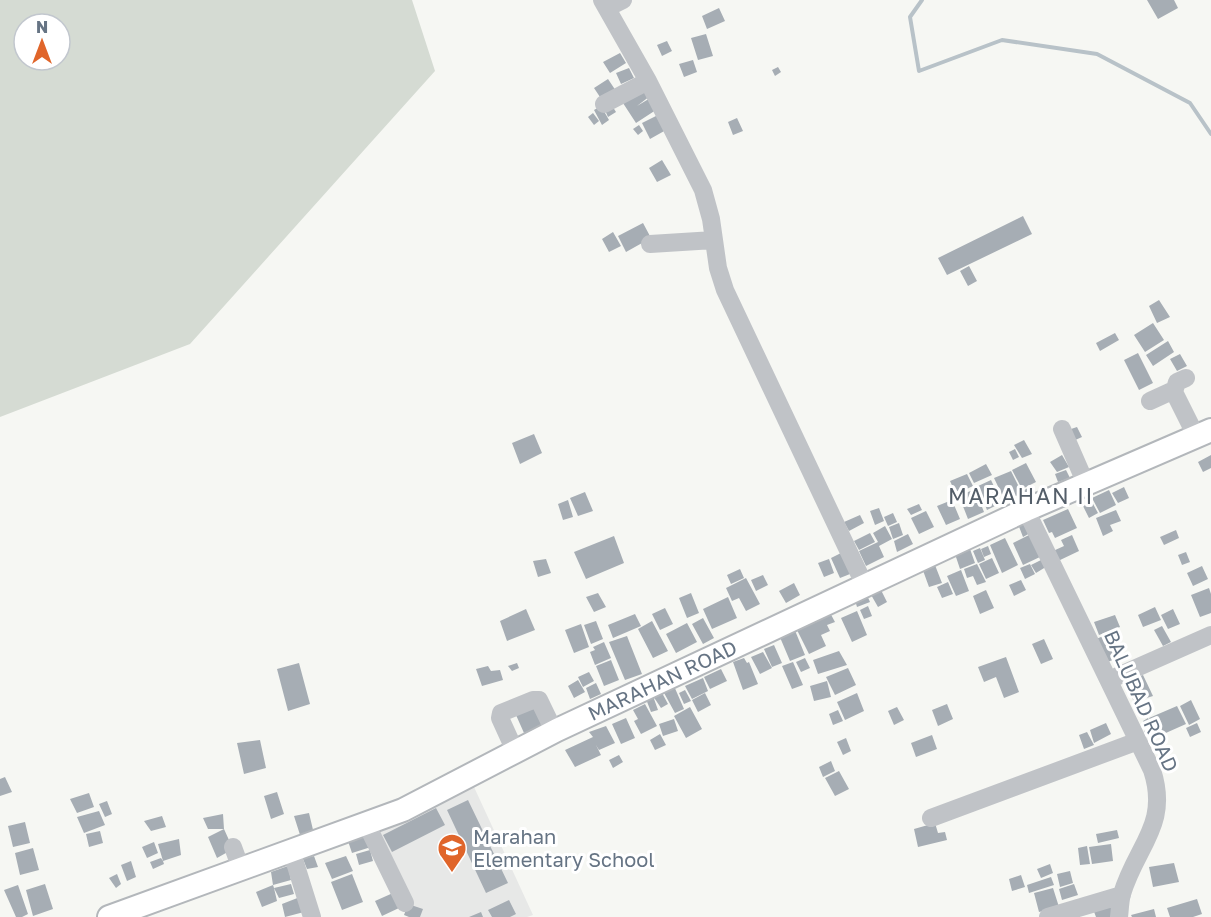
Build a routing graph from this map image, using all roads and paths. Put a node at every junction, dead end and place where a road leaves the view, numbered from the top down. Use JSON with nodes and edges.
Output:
{"nodes":[{"id":1,"x":611,"y":3,"type":"edge"},
{"id":2,"x":648,"y":81,"type":"junction"},
{"id":3,"x":604,"y":104,"type":"dead end"},
{"id":4,"x":714,"y":240,"type":"junction"},
{"id":5,"x":650,"y":244,"type":"dead end"},
{"id":6,"x":1150,"y":401,"type":"dead end"},
{"id":7,"x":1062,"y":429,"type":"dead end"},
{"id":8,"x":1203,"y":433,"type":"edge"},
{"id":9,"x":1086,"y":484,"type":"junction"},
{"id":10,"x":1026,"y":510,"type":"junction"},
{"id":11,"x":865,"y":586,"type":"junction"},
{"id":12,"x":1211,"y":635,"type":"edge"},
{"id":13,"x":1108,"y":680,"type":"junction"},
{"id":14,"x":554,"y":731,"type":"junction"},
{"id":15,"x":1138,"y":741,"type":"junction"},
{"id":16,"x":515,"y":752,"type":"junction"},
{"id":17,"x":931,"y":818,"type":"dead end"},
{"id":18,"x":366,"y":823,"type":"junction"},
{"id":19,"x":233,"y":847,"type":"dead end"},
{"id":20,"x":291,"y":850,"type":"junction"},
{"id":21,"x":241,"y":869,"type":"junction"},
{"id":22,"x":1122,"y":895,"type":"junction"},
{"id":23,"x":405,"y":903,"type":"dead end"},
{"id":24,"x":110,"y":917,"type":"edge"},
{"id":25,"x":312,"y":917,"type":"edge"},
{"id":26,"x":1048,"y":917,"type":"edge"},
{"id":27,"x":1119,"y":917,"type":"edge"}],
"edges":[{"from":1,"to":2,"type":"street"},
{"from":2,"to":3,"type":"street"},
{"from":2,"to":4,"type":"street"},
{"from":4,"to":5,"type":"street"},
{"from":4,"to":11,"type":"street"},
{"from":6,"to":8,"type":"street"},
{"from":7,"to":9,"type":"street"},
{"from":8,"to":9,"type":"main road","name":"MARAHAN ROAD"},
{"from":9,"to":10,"type":"main road","name":"MARAHAN ROAD"},
{"from":10,"to":11,"type":"main road","name":"MARAHAN ROAD"},
{"from":10,"to":13,"type":"street","name":"BALUBAD ROAD"},
{"from":11,"to":14,"type":"main road","name":"MARAHAN ROAD"},
{"from":12,"to":13,"type":"street"},
{"from":13,"to":15,"type":"street","name":"BALUBAD ROAD"},
{"from":14,"to":16,"type":"main road","name":"MARAHAN ROAD"},
{"from":14,"to":16,"type":"street"},
{"from":15,"to":17,"type":"street"},
{"from":15,"to":22,"type":"street","name":"BALUBAD ROAD"},
{"from":16,"to":18,"type":"main road","name":"MARAHAN ROAD"},
{"from":18,"to":20,"type":"main road","name":"MARAHAN ROAD"},
{"from":18,"to":23,"type":"street"},
{"from":19,"to":21,"type":"street"},
{"from":20,"to":21,"type":"main road","name":"MARAHAN ROAD"},
{"from":20,"to":25,"type":"street"},
{"from":21,"to":24,"type":"main road","name":"MARAHAN ROAD"},
{"from":22,"to":26,"type":"street"},
{"from":22,"to":27,"type":"street","name":"BALUBAD ROAD"}]}
